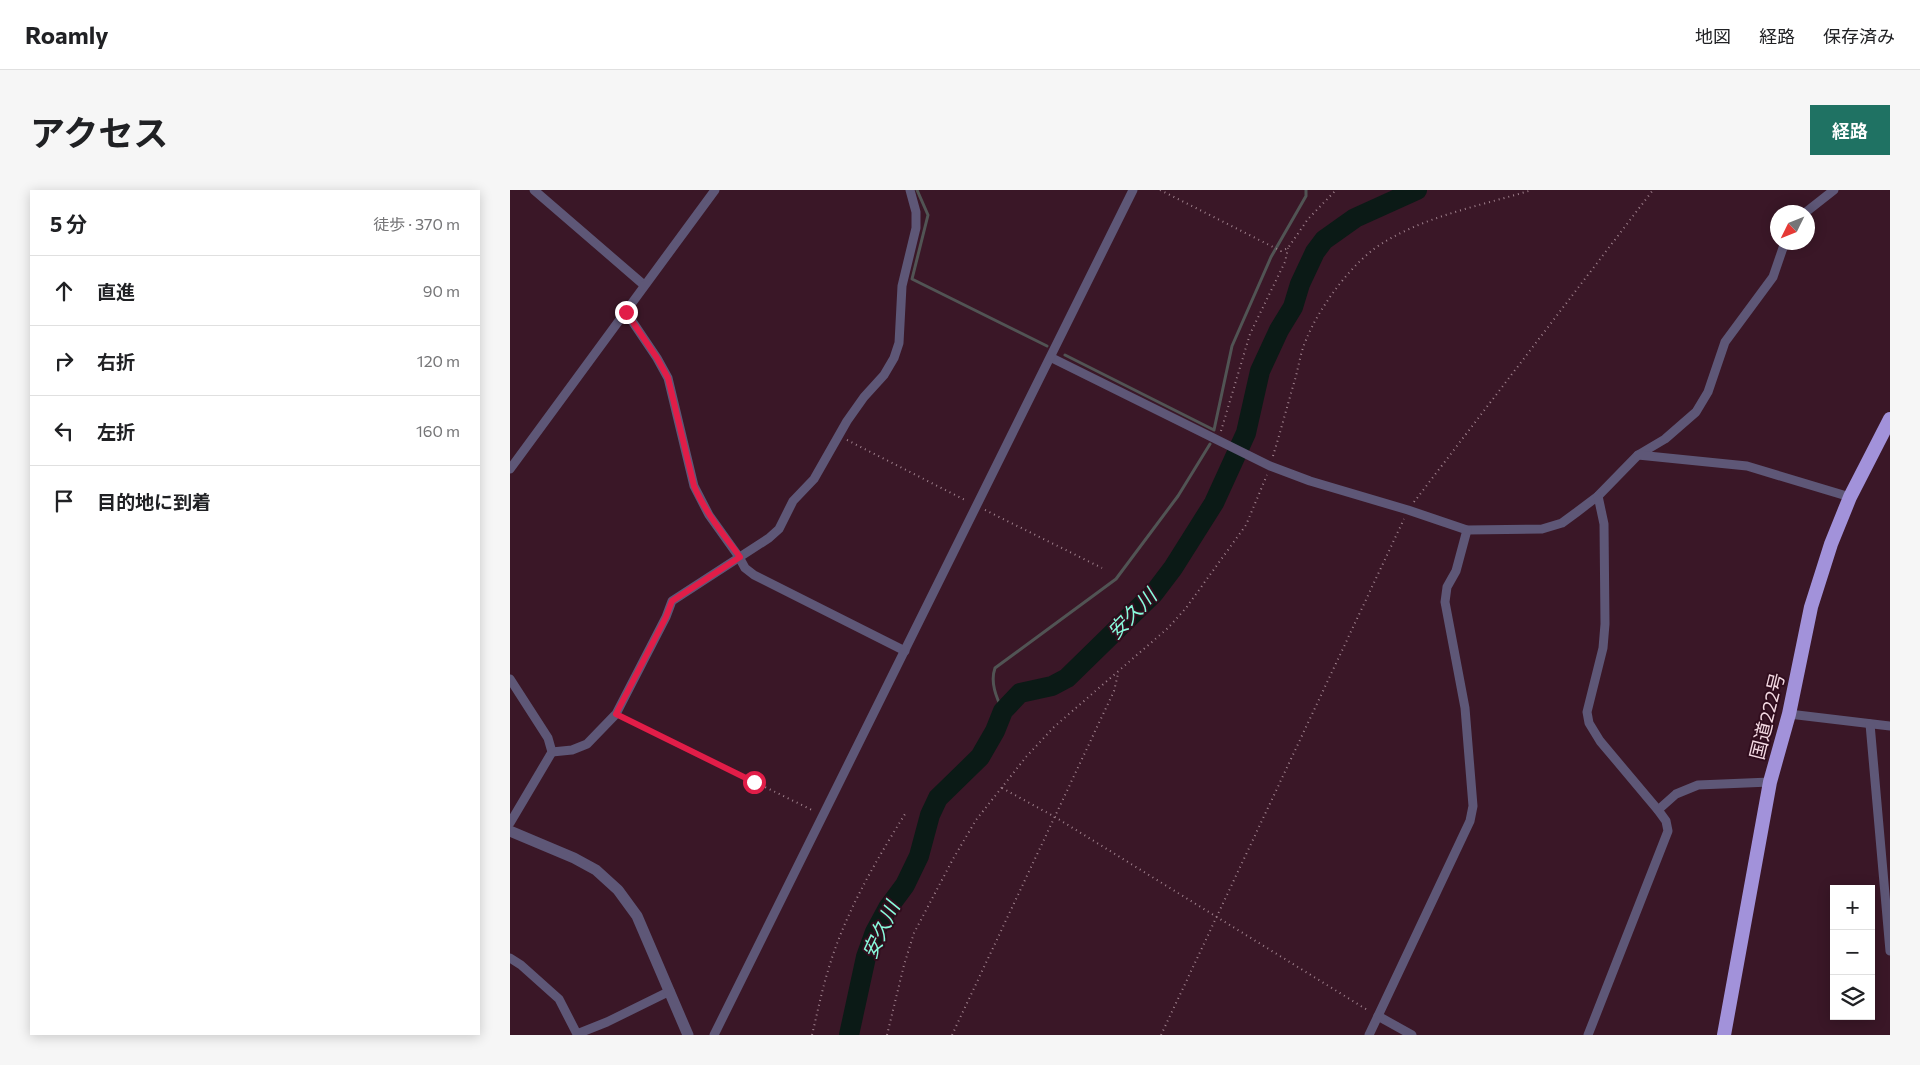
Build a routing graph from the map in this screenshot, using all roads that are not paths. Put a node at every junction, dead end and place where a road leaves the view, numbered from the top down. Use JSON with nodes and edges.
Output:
{"nodes":[{"id":1,"x":534,"y":190,"type":"edge"},
{"id":2,"x":715,"y":190,"type":"edge"},
{"id":3,"x":910,"y":190,"type":"edge"},
{"id":4,"x":1133,"y":190,"type":"edge"},
{"id":5,"x":1834,"y":190,"type":"edge"},
{"id":6,"x":1815,"y":205,"type":"edge"},
{"id":7,"x":1782,"y":250,"type":"edge"},
{"id":8,"x":644,"y":285,"type":"junction"},
{"id":9,"x":626,"y":312,"type":"junction"},
{"id":10,"x":1052,"y":358,"type":"junction"},
{"id":11,"x":1890,"y":419,"type":"edge"},
{"id":12,"x":1638,"y":455,"type":"junction"},
{"id":13,"x":510,"y":469,"type":"edge"},
{"id":14,"x":1598,"y":496,"type":"junction"},
{"id":15,"x":1850,"y":498,"type":"junction"},
{"id":16,"x":1467,"y":530,"type":"junction"},
{"id":17,"x":740,"y":557,"type":"junction"},
{"id":18,"x":905,"y":651,"type":"junction"},
{"id":19,"x":510,"y":679,"type":"edge"},
{"id":20,"x":1789,"y":714,"type":"junction"},
{"id":21,"x":1870,"y":724,"type":"junction"},
{"id":22,"x":1890,"y":726,"type":"edge"},
{"id":23,"x":552,"y":752,"type":"junction"},
{"id":24,"x":1770,"y":782,"type":"junction"},
{"id":25,"x":1658,"y":810,"type":"junction"},
{"id":26,"x":510,"y":823,"type":"edge"},
{"id":27,"x":510,"y":832,"type":"edge"},
{"id":28,"x":1890,"y":951,"type":"edge"},
{"id":29,"x":510,"y":958,"type":"edge"},
{"id":30,"x":670,"y":991,"type":"junction"},
{"id":31,"x":1378,"y":1016,"type":"junction"},
{"id":32,"x":576,"y":1035,"type":"edge"},
{"id":33,"x":688,"y":1035,"type":"edge"},
{"id":34,"x":714,"y":1035,"type":"edge"},
{"id":35,"x":1369,"y":1035,"type":"edge"},
{"id":36,"x":1412,"y":1035,"type":"edge"},
{"id":37,"x":1588,"y":1035,"type":"edge"},
{"id":38,"x":1724,"y":1035,"type":"edge"}],
"edges":[{"from":1,"to":8,"type":"street"},
{"from":2,"to":8,"type":"street"},
{"from":3,"to":17,"type":"street"},
{"from":4,"to":10,"type":"street"},
{"from":5,"to":6,"type":"street"},
{"from":7,"to":12,"type":"street"},
{"from":8,"to":9,"type":"street"},
{"from":9,"to":13,"type":"street"},
{"from":9,"to":17,"type":"street"},
{"from":10,"to":16,"type":"street"},
{"from":10,"to":18,"type":"street"},
{"from":11,"to":15,"type":"highway","name":"国道222号"},
{"from":12,"to":14,"type":"street"},
{"from":12,"to":15,"type":"street"},
{"from":14,"to":16,"type":"street"},
{"from":14,"to":25,"type":"street"},
{"from":15,"to":20,"type":"highway","name":"国道222号"},
{"from":16,"to":31,"type":"street"},
{"from":17,"to":18,"type":"street"},
{"from":17,"to":23,"type":"street"},
{"from":18,"to":34,"type":"street"},
{"from":19,"to":23,"type":"street"},
{"from":20,"to":21,"type":"street"},
{"from":20,"to":24,"type":"highway","name":"国道222号"},
{"from":21,"to":22,"type":"street"},
{"from":21,"to":28,"type":"street"},
{"from":23,"to":26,"type":"street"},
{"from":24,"to":25,"type":"street"},
{"from":24,"to":38,"type":"highway","name":"国道222号"},
{"from":25,"to":37,"type":"street"},
{"from":27,"to":30,"type":"street"},
{"from":29,"to":32,"type":"street"},
{"from":30,"to":32,"type":"street"},
{"from":30,"to":33,"type":"street"},
{"from":31,"to":35,"type":"street"},
{"from":31,"to":36,"type":"street"}]}
